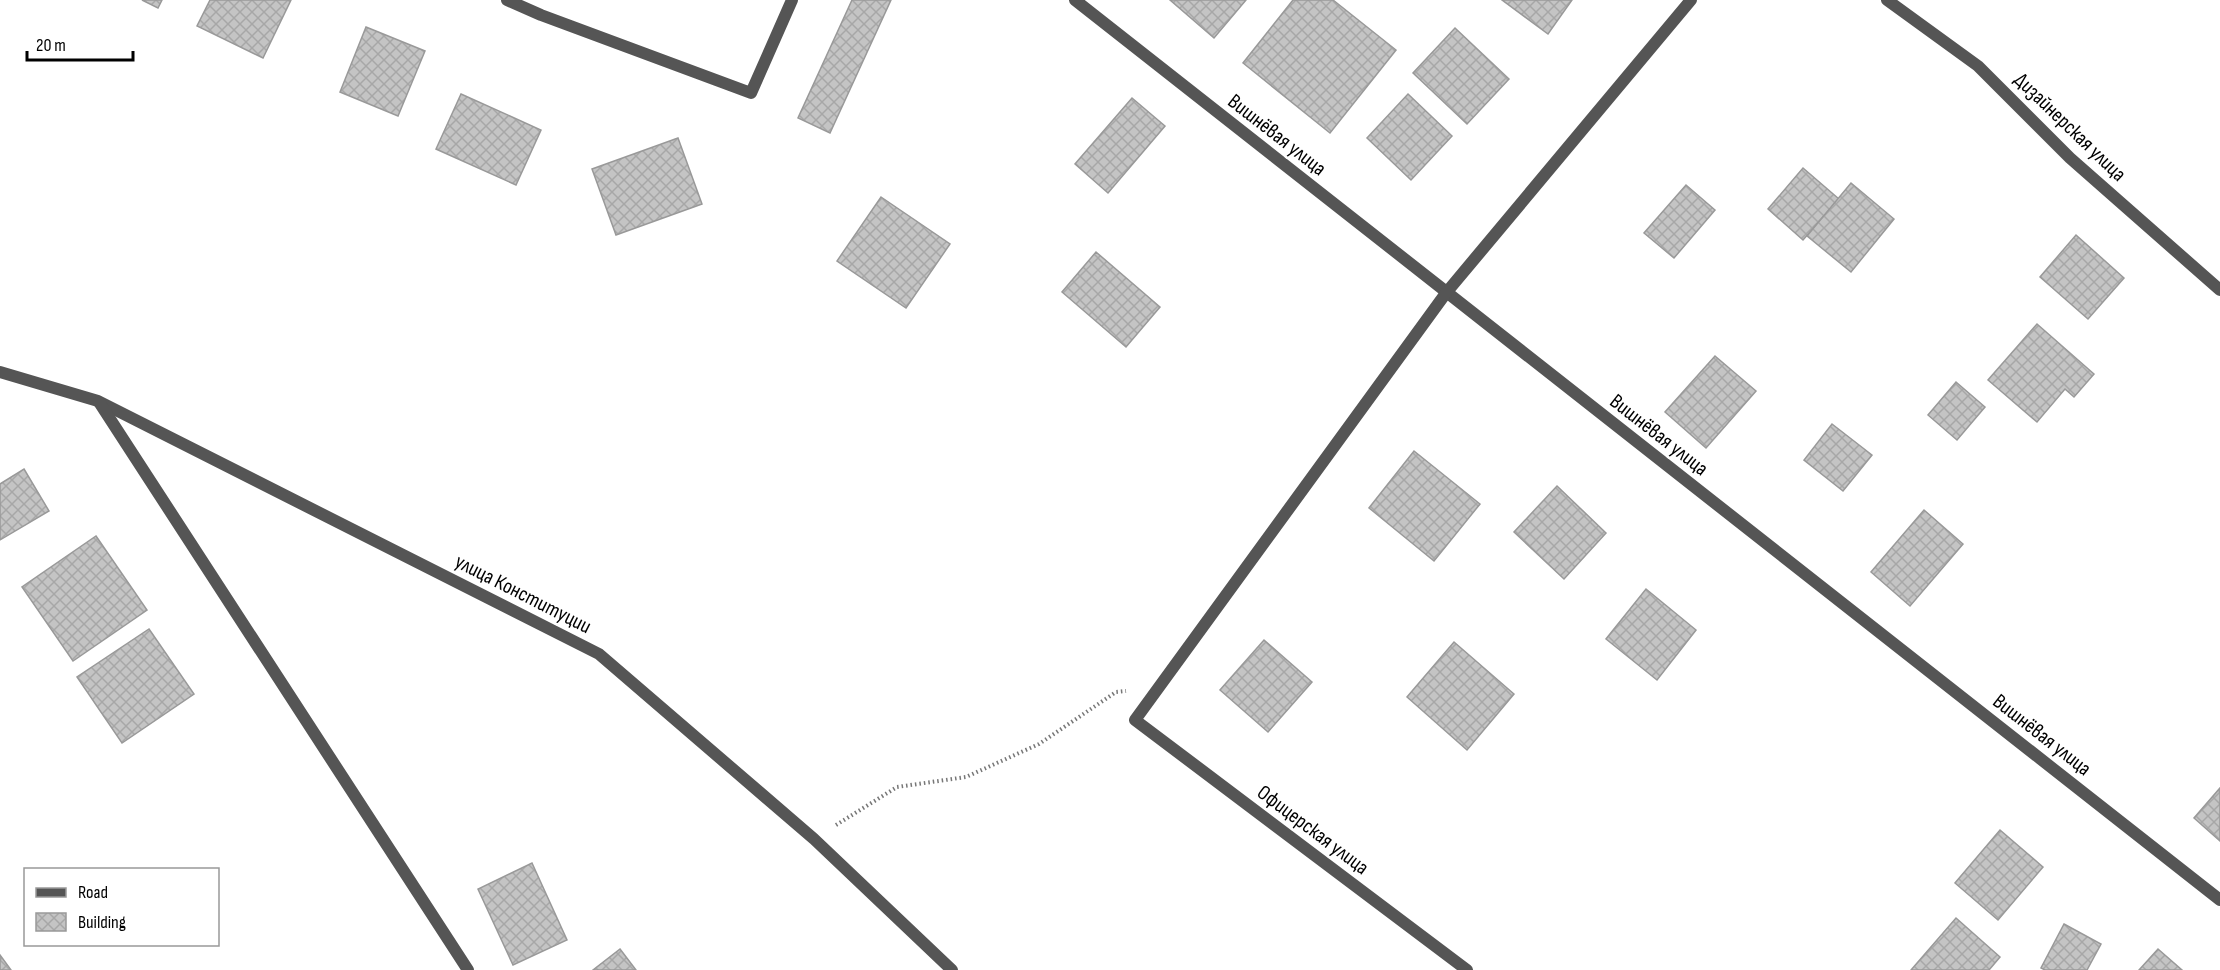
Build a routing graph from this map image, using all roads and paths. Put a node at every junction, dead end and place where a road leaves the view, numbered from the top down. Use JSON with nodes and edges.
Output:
{"nodes":[{"id":1,"x":507,"y":0,"type":"edge"},
{"id":2,"x":792,"y":0,"type":"edge"},
{"id":3,"x":1075,"y":0,"type":"edge"},
{"id":4,"x":1691,"y":0,"type":"edge"},
{"id":5,"x":1887,"y":0,"type":"edge"},
{"id":6,"x":2220,"y":290,"type":"edge"},
{"id":7,"x":1446,"y":292,"type":"junction"},
{"id":8,"x":0,"y":372,"type":"edge"},
{"id":9,"x":98,"y":401,"type":"junction"},
{"id":10,"x":1160,"y":687,"type":"junction"},
{"id":11,"x":814,"y":839,"type":"junction"},
{"id":12,"x":2220,"y":900,"type":"edge"},
{"id":13,"x":468,"y":970,"type":"edge"},
{"id":14,"x":952,"y":970,"type":"edge"},
{"id":15,"x":1467,"y":970,"type":"edge"}],
"edges":[{"from":1,"to":2,"type":"street"},
{"from":3,"to":7,"type":"street","name":"Вишнёвая улица"},
{"from":4,"to":7,"type":"street"},
{"from":5,"to":6,"type":"street","name":"Дизайнерская улица"},
{"from":7,"to":10,"type":"street"},
{"from":7,"to":12,"type":"street","name":"Вишнёвая улица"},
{"from":8,"to":9,"type":"street","name":"улица Конституции"},
{"from":9,"to":11,"type":"street","name":"улица Конституции"},
{"from":9,"to":13,"type":"street"},
{"from":10,"to":11,"type":"path"},
{"from":10,"to":15,"type":"street","name":"Офицерская улица"},
{"from":11,"to":14,"type":"street","name":"улица Конституции"}]}
